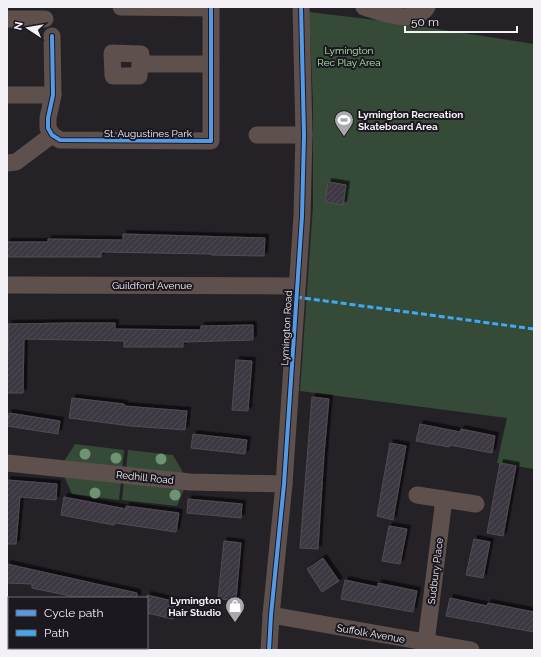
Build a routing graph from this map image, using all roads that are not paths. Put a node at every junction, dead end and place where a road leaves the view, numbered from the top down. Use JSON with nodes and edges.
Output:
{"nodes":[{"id":1,"x":121,"y":7,"type":"edge"},
{"id":2,"x":301,"y":7,"type":"edge"},
{"id":3,"x":364,"y":7,"type":"edge"},
{"id":4,"x":426,"y":7,"type":"edge"},
{"id":5,"x":211,"y":8,"type":"edge"},
{"id":6,"x":7,"y":19,"type":"edge"},
{"id":7,"x":45,"y":19,"type":"dead end"},
{"id":8,"x":52,"y":36,"type":"dead end"},
{"id":9,"x":140,"y":64,"type":"dead end"},
{"id":10,"x":211,"y":64,"type":"junction"},
{"id":11,"x":7,"y":95,"type":"edge"},
{"id":12,"x":53,"y":95,"type":"junction"},
{"id":13,"x":52,"y":135,"type":"junction"},
{"id":14,"x":257,"y":135,"type":"dead end"},
{"id":15,"x":304,"y":135,"type":"junction"},
{"id":16,"x":7,"y":163,"type":"edge"},
{"id":17,"x":7,"y":285,"type":"edge"},
{"id":18,"x":297,"y":286,"type":"junction"},
{"id":19,"x":7,"y":463,"type":"edge"},
{"id":20,"x":284,"y":484,"type":"junction"},
{"id":21,"x":417,"y":495,"type":"dead end"},
{"id":22,"x":444,"y":500,"type":"junction"},
{"id":23,"x":476,"y":504,"type":"dead end"},
{"id":24,"x":271,"y":615,"type":"junction"},
{"id":25,"x":426,"y":643,"type":"junction"},
{"id":26,"x":269,"y":650,"type":"edge"},
{"id":27,"x":471,"y":650,"type":"edge"}],
"edges":[{"from":1,"to":5,"type":"street"},
{"from":2,"to":15,"type":"street","name":"Lymington Road"},
{"from":3,"to":4,"type":"street"},
{"from":5,"to":10,"type":"street","name":"St. Augustines Park"},
{"from":6,"to":7,"type":"street"},
{"from":8,"to":12,"type":"street"},
{"from":9,"to":10,"type":"street"},
{"from":10,"to":13,"type":"street","name":"St. Augustines Park"},
{"from":11,"to":12,"type":"street"},
{"from":12,"to":13,"type":"street"},
{"from":13,"to":16,"type":"street"},
{"from":14,"to":15,"type":"street"},
{"from":15,"to":18,"type":"street","name":"Lymington Road"},
{"from":17,"to":18,"type":"street","name":"Guildford Avenue"},
{"from":18,"to":20,"type":"street","name":"Lymington Road"},
{"from":19,"to":20,"type":"street","name":"Redhill Road"},
{"from":20,"to":24,"type":"street","name":"Lymington Road"},
{"from":21,"to":22,"type":"street"},
{"from":22,"to":23,"type":"street"},
{"from":22,"to":25,"type":"street","name":"Sudbury Place"},
{"from":24,"to":25,"type":"street","name":"Suffolk Avenue"},
{"from":24,"to":26,"type":"street","name":"Lymington Road"},
{"from":25,"to":27,"type":"street","name":"Suffolk Avenue"}]}
